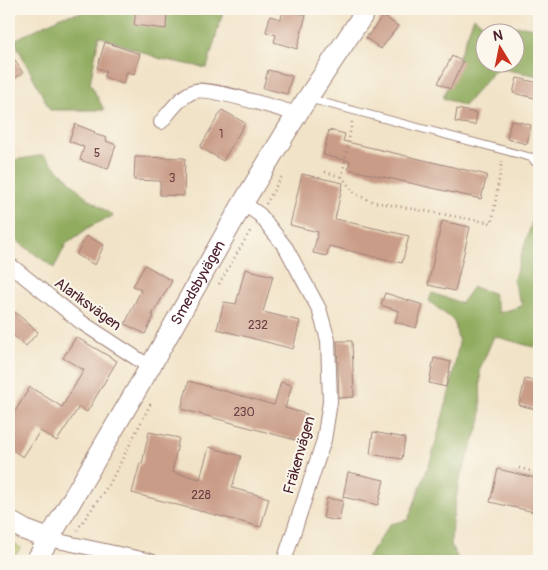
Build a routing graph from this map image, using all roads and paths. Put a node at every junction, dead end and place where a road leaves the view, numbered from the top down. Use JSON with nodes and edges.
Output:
{"nodes":[{"id":1,"x":367,"y":9,"type":"edge"},
{"id":2,"x":302,"y":106,"type":"junction"},
{"id":3,"x":355,"y":111,"type":"junction"},
{"id":4,"x":161,"y":122,"type":"dead end"},
{"id":5,"x":504,"y":150,"type":"junction"},
{"id":6,"x":538,"y":159,"type":"edge"},
{"id":7,"x":325,"y":172,"type":"dead end"},
{"id":8,"x":283,"y":174,"type":"dead end"},
{"id":9,"x":342,"y":177,"type":"junction"},
{"id":10,"x":243,"y":204,"type":"junction"},
{"id":11,"x":260,"y":215,"type":"junction"},
{"id":12,"x":9,"y":264,"type":"edge"},
{"id":13,"x":215,"y":292,"type":"dead end"},
{"id":14,"x":150,"y":367,"type":"junction"},
{"id":15,"x":153,"y":398,"type":"dead end"},
{"id":16,"x":519,"y":468,"type":"dead end"},
{"id":17,"x":539,"y":473,"type":"edge"},
{"id":18,"x":9,"y":521,"type":"edge"},
{"id":19,"x":48,"y":539,"type":"junction"},
{"id":20,"x":69,"y":542,"type":"junction"},
{"id":21,"x":36,"y":561,"type":"edge"},
{"id":22,"x":151,"y":561,"type":"edge"},
{"id":23,"x":284,"y":561,"type":"edge"}],
"edges":[{"from":1,"to":2,"type":"main road","name":"Smedsbyvägen"},
{"from":2,"to":3,"type":"lane"},
{"from":2,"to":4,"type":"street"},
{"from":2,"to":10,"type":"main road","name":"Smedsbyvägen"},
{"from":3,"to":5,"type":"lane"},
{"from":3,"to":9,"type":"path"},
{"from":5,"to":6,"type":"lane"},
{"from":5,"to":9,"type":"path"},
{"from":7,"to":9,"type":"path"},
{"from":8,"to":11,"type":"path"},
{"from":10,"to":11,"type":"street","name":"Fräkenvägen"},
{"from":10,"to":14,"type":"main road","name":"Smedsbyvägen"},
{"from":11,"to":13,"type":"path"},
{"from":11,"to":23,"type":"street","name":"Fräkenvägen"},
{"from":12,"to":14,"type":"street","name":"Alariksvägen"},
{"from":14,"to":19,"type":"main road","name":"Smedsbyvägen"},
{"from":15,"to":20,"type":"path"},
{"from":16,"to":17,"type":"path"},
{"from":18,"to":19,"type":"main road"},
{"from":19,"to":20,"type":"street"},
{"from":19,"to":21,"type":"main road","name":"Smedsbyvägen"},
{"from":20,"to":22,"type":"street"}]}
